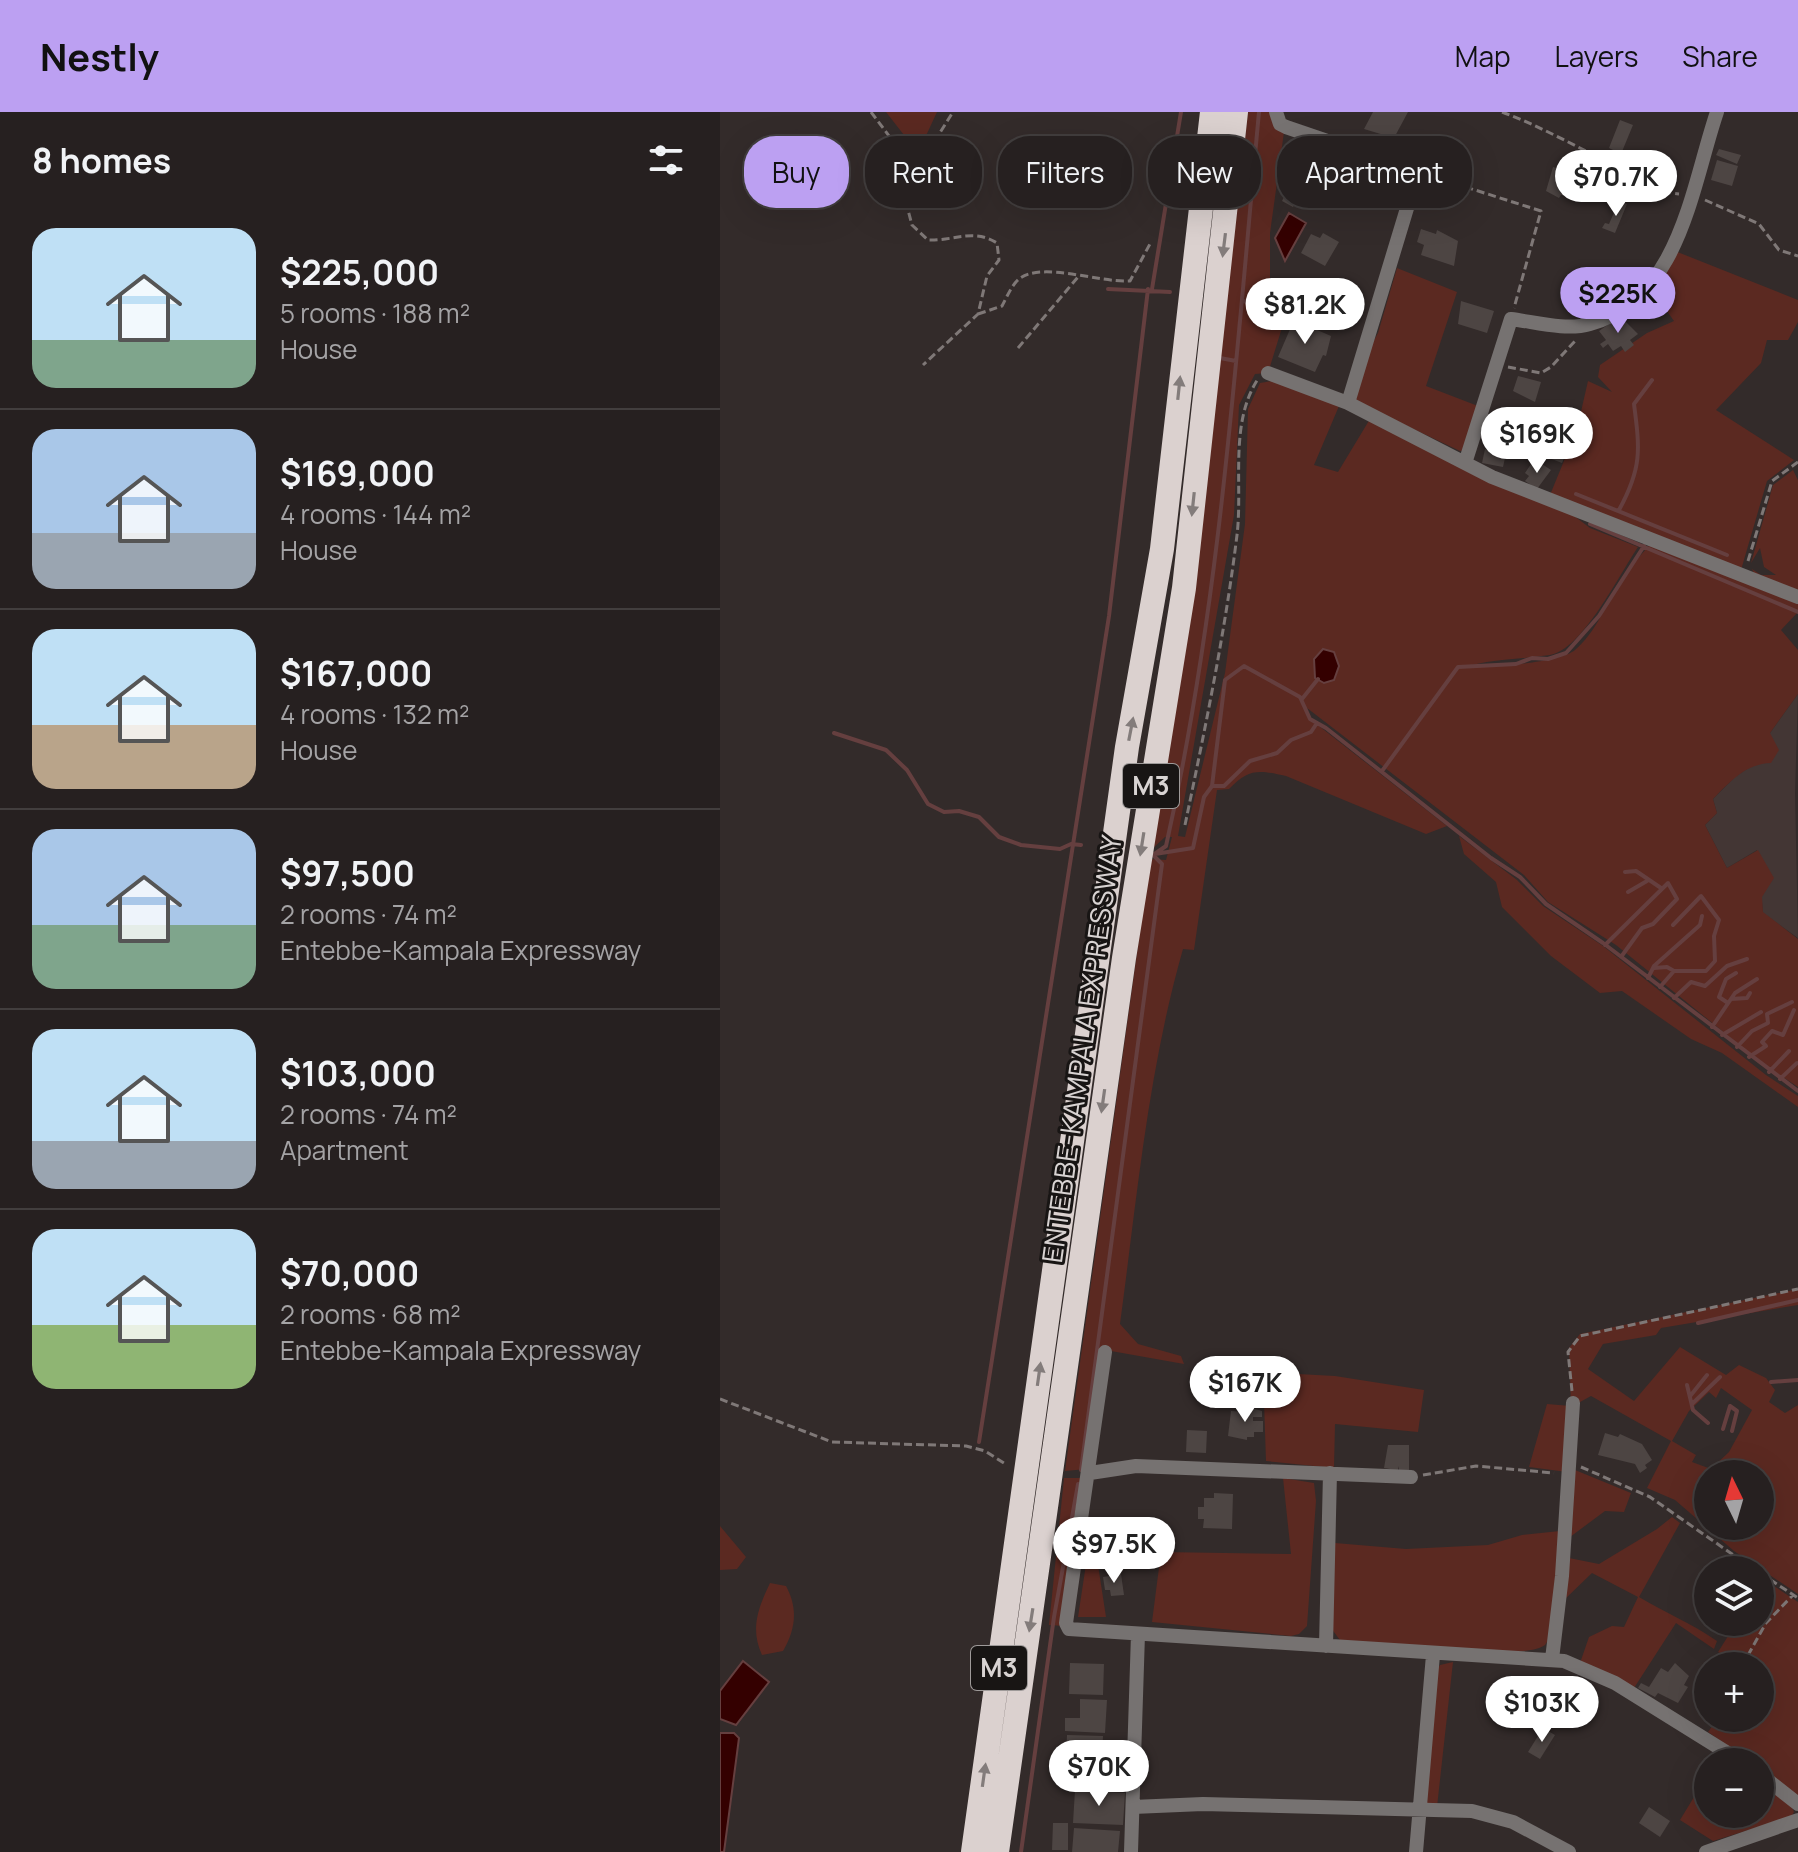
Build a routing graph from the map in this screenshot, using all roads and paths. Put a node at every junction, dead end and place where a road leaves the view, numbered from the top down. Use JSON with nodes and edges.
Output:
{"nodes":[{"id":1,"x":871,"y":112,"type":"edge"},
{"id":2,"x":953,"y":112,"type":"edge"},
{"id":3,"x":1212,"y":112,"type":"edge"},
{"id":4,"x":1236,"y":112,"type":"edge"},
{"id":5,"x":1276,"y":112,"type":"edge"},
{"id":6,"x":1502,"y":112,"type":"edge"},
{"id":7,"x":1717,"y":112,"type":"edge"},
{"id":8,"x":889,"y":136,"type":"edge"},
{"id":9,"x":938,"y":136,"type":"edge"},
{"id":10,"x":1312,"y":136,"type":"edge"},
{"id":11,"x":1472,"y":189,"type":"edge"},
{"id":12,"x":1693,"y":195,"type":"junction"},
{"id":13,"x":909,"y":208,"type":"edge"},
{"id":14,"x":1407,"y":208,"type":"edge"},
{"id":15,"x":1151,"y":242,"type":"dead end"},
{"id":16,"x":1798,"y":256,"type":"edge"},
{"id":17,"x":1078,"y":277,"type":"junction"},
{"id":18,"x":978,"y":314,"type":"junction"},
{"id":19,"x":1511,"y":319,"type":"junction"},
{"id":20,"x":1589,"y":325,"type":"junction"},
{"id":21,"x":1018,"y":348,"type":"dead end"},
{"id":22,"x":1497,"y":364,"type":"junction"},
{"id":23,"x":923,"y":365,"type":"dead end"},
{"id":24,"x":1268,"y":373,"type":"joint"},
{"id":25,"x":1348,"y":403,"type":"junction"},
{"id":26,"x":1466,"y":460,"type":"junction"},
{"id":27,"x":1798,"y":462,"type":"edge"},
{"id":28,"x":1744,"y":575,"type":"junction"},
{"id":29,"x":1798,"y":597,"type":"edge"},
{"id":30,"x":1185,"y":825,"type":"dead end"},
{"id":31,"x":1798,"y":1289,"type":"edge"},
{"id":32,"x":1105,"y":1352,"type":"dead end"},
{"id":33,"x":1211,"y":1394,"type":"dead end"},
{"id":34,"x":1250,"y":1395,"type":"dead end"},
{"id":35,"x":720,"y":1399,"type":"edge"},
{"id":36,"x":1573,"y":1403,"type":"joint"},
{"id":37,"x":1250,"y":1407,"type":"dead end"},
{"id":38,"x":1211,"y":1408,"type":"dead end"},
{"id":39,"x":1009,"y":1466,"type":"dead end"},
{"id":40,"x":1570,"y":1469,"type":"junction"},
{"id":41,"x":1090,"y":1473,"type":"junction"},
{"id":42,"x":1330,"y":1473,"type":"junction"},
{"id":43,"x":1411,"y":1477,"type":"joint"},
{"id":44,"x":1735,"y":1556,"type":"edge"},
{"id":45,"x":1774,"y":1582,"type":"edge"},
{"id":46,"x":1793,"y":1595,"type":"junction"},
{"id":47,"x":1798,"y":1598,"type":"edge"},
{"id":48,"x":1138,"y":1634,"type":"junction"},
{"id":49,"x":1326,"y":1646,"type":"junction"},
{"id":50,"x":1750,"y":1652,"type":"edge"},
{"id":51,"x":1433,"y":1655,"type":"junction"},
{"id":52,"x":1552,"y":1659,"type":"junction"},
{"id":53,"x":1719,"y":1748,"type":"edge"},
{"id":54,"x":1774,"y":1785,"type":"edge"},
{"id":55,"x":1798,"y":1804,"type":"edge"},
{"id":56,"x":1133,"y":1807,"type":"junction"},
{"id":57,"x":1418,"y":1809,"type":"junction"},
{"id":58,"x":1798,"y":1820,"type":"edge"},
{"id":59,"x":973,"y":1852,"type":"edge"},
{"id":60,"x":997,"y":1852,"type":"edge"},
{"id":61,"x":1131,"y":1852,"type":"edge"},
{"id":62,"x":1416,"y":1852,"type":"edge"},
{"id":63,"x":1569,"y":1852,"type":"edge"},
{"id":64,"x":1706,"y":1852,"type":"edge"}],
"edges":[{"from":1,"to":8,"type":"path"},
{"from":2,"to":9,"type":"path"},
{"from":59,"to":3,"type":"highway","name":"ENTEBBE-KAMPALA EXPRESSWAY","number":"M3","one_way":true},
{"from":4,"to":60,"type":"highway","name":"ENTEBBE-KAMPALA EXPRESSWAY","number":"M3","one_way":true},
{"from":5,"to":10,"type":"street"},
{"from":6,"to":12,"type":"path"},
{"from":7,"to":12,"type":"street"},
{"from":11,"to":19,"type":"path"},
{"from":12,"to":16,"type":"path"},
{"from":12,"to":20,"type":"street"},
{"from":13,"to":18,"type":"path"},
{"from":14,"to":25,"type":"street"},
{"from":15,"to":17,"type":"path"},
{"from":17,"to":18,"type":"path"},
{"from":17,"to":21,"type":"path"},
{"from":18,"to":23,"type":"path"},
{"from":19,"to":20,"type":"street"},
{"from":19,"to":22,"type":"street"},
{"from":20,"to":22,"type":"path"},
{"from":22,"to":26,"type":"street"},
{"from":24,"to":25,"type":"street"},
{"from":24,"to":30,"type":"path"},
{"from":25,"to":26,"type":"street"},
{"from":26,"to":28,"type":"street"},
{"from":27,"to":28,"type":"path"},
{"from":28,"to":29,"type":"street"},
{"from":31,"to":36,"type":"path"},
{"from":32,"to":41,"type":"street"},
{"from":33,"to":38,"type":"path"},
{"from":34,"to":37,"type":"path"},
{"from":35,"to":39,"type":"path"},
{"from":36,"to":40,"type":"street"},
{"from":40,"to":43,"type":"path"},
{"from":40,"to":44,"type":"path"},
{"from":40,"to":52,"type":"street"},
{"from":41,"to":42,"type":"street"},
{"from":41,"to":48,"type":"street"},
{"from":42,"to":43,"type":"street"},
{"from":42,"to":49,"type":"street"},
{"from":45,"to":46,"type":"path"},
{"from":46,"to":47,"type":"path"},
{"from":46,"to":50,"type":"path"},
{"from":48,"to":49,"type":"street"},
{"from":48,"to":56,"type":"street"},
{"from":49,"to":51,"type":"street"},
{"from":51,"to":52,"type":"street"},
{"from":51,"to":57,"type":"street"},
{"from":52,"to":53,"type":"street"},
{"from":54,"to":55,"type":"street"},
{"from":56,"to":57,"type":"street"},
{"from":56,"to":61,"type":"street"},
{"from":57,"to":62,"type":"street"},
{"from":57,"to":63,"type":"street"},
{"from":58,"to":64,"type":"street"}]}
